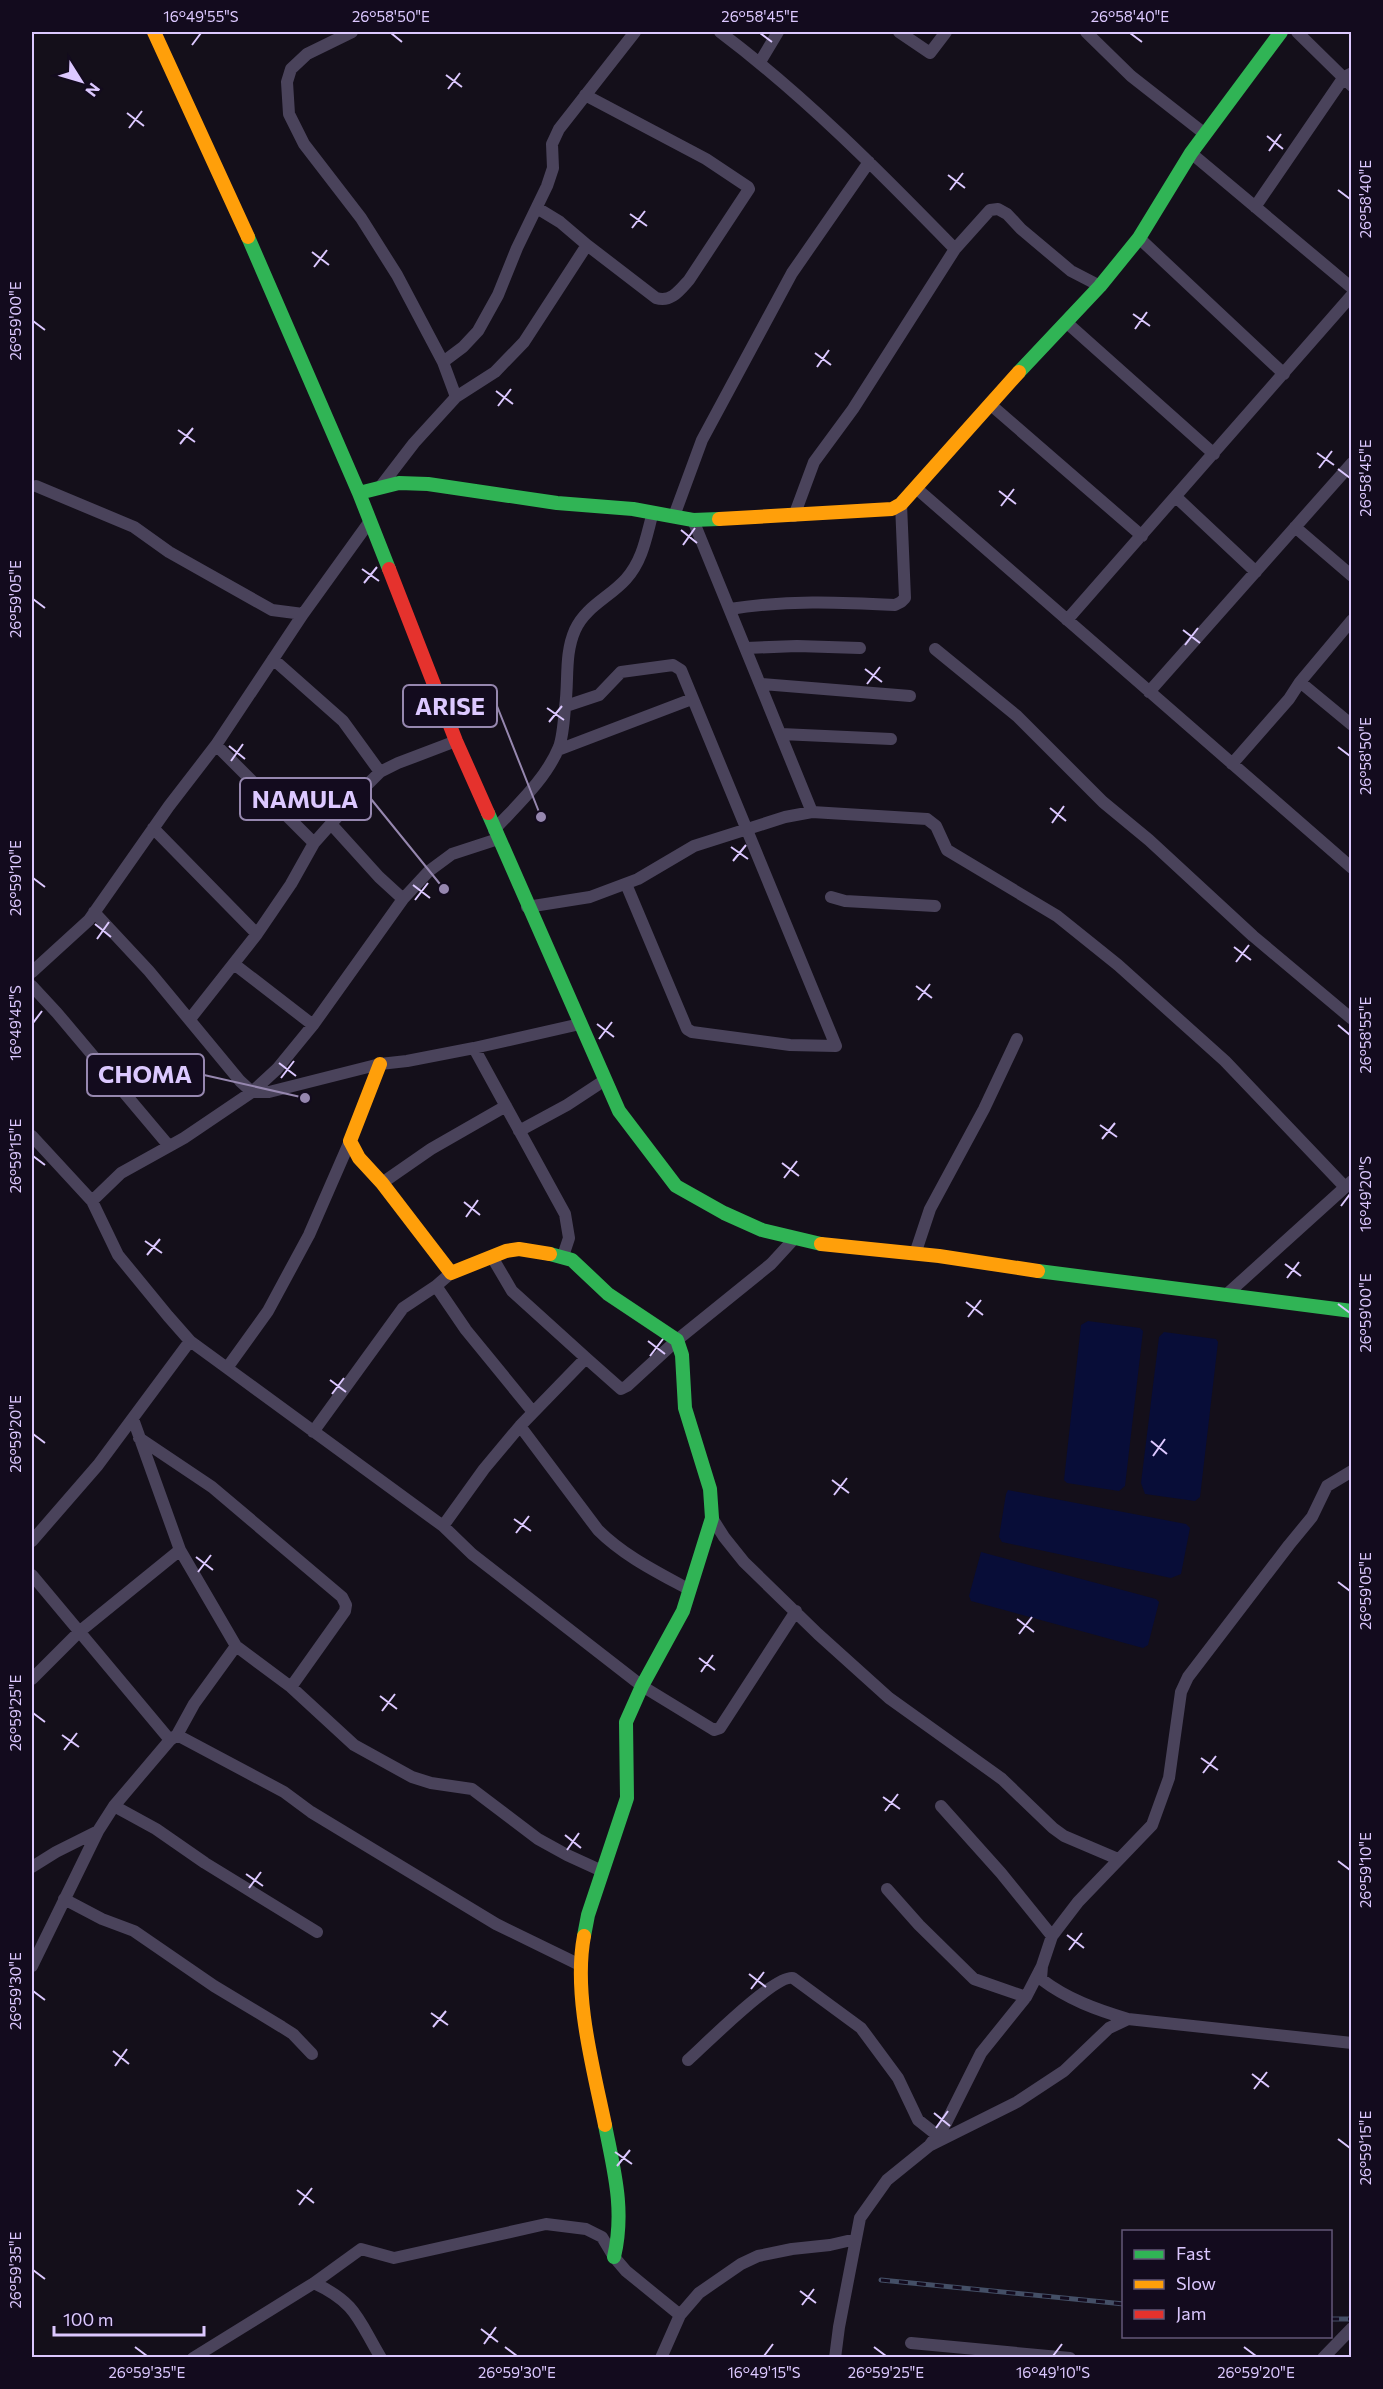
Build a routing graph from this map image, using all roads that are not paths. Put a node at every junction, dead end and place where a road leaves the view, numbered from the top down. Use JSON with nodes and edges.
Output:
{"nodes":[{"id":1,"x":154,"y":32,"type":"edge"},
{"id":2,"x":352,"y":32,"type":"edge"},
{"id":3,"x":635,"y":32,"type":"edge"},
{"id":4,"x":720,"y":32,"type":"edge"},
{"id":5,"x":778,"y":32,"type":"edge"},
{"id":6,"x":899,"y":32,"type":"edge"},
{"id":7,"x":946,"y":32,"type":"edge"},
{"id":8,"x":1086,"y":32,"type":"edge"},
{"id":9,"x":1297,"y":32,"type":"edge"},
{"id":10,"x":1274,"y":34,"type":"edge"},
{"id":11,"x":760,"y":62,"type":"junction"},
{"id":12,"x":1349,"y":79,"type":"edge"},
{"id":13,"x":585,"y":95,"type":"junction"},
{"id":14,"x":1205,"y":134,"type":"junction"},
{"id":15,"x":1191,"y":153,"type":"junction"},
{"id":16,"x":869,"y":162,"type":"junction"},
{"id":17,"x":1255,"y":207,"type":"junction"},
{"id":18,"x":537,"y":208,"type":"junction"},
{"id":19,"x":1139,"y":238,"type":"junction"},
{"id":20,"x":587,"y":245,"type":"junction"},
{"id":21,"x":955,"y":249,"type":"junction"},
{"id":22,"x":1100,"y":286,"type":"junction"},
{"id":23,"x":1352,"y":288,"type":"edge"},
{"id":24,"x":1352,"y":296,"type":"edge"},
{"id":25,"x":1066,"y":322,"type":"junction"},
{"id":26,"x":443,"y":362,"type":"junction"},
{"id":27,"x":1284,"y":374,"type":"junction"},
{"id":28,"x":456,"y":397,"type":"junction"},
{"id":29,"x":991,"y":405,"type":"junction"},
{"id":30,"x":1214,"y":454,"type":"junction"},
{"id":31,"x":1352,"y":463,"type":"edge"},
{"id":32,"x":36,"y":486,"type":"dead end"},
{"id":33,"x":381,"y":486,"type":"junction"},
{"id":34,"x":916,"y":488,"type":"junction"},
{"id":35,"x":359,"y":494,"type":"junction"},
{"id":36,"x":1176,"y":497,"type":"junction"},
{"id":37,"x":901,"y":504,"type":"junction"},
{"id":38,"x":653,"y":513,"type":"junction"},
{"id":39,"x":674,"y":516,"type":"junction"},
{"id":40,"x":794,"y":516,"type":"junction"},
{"id":41,"x":693,"y":520,"type":"junction"},
{"id":42,"x":370,"y":521,"type":"junction"},
{"id":43,"x":1295,"y":527,"type":"junction"},
{"id":44,"x":1142,"y":536,"type":"junction"},
{"id":45,"x":1256,"y":572,"type":"junction"},
{"id":46,"x":1352,"y":576,"type":"edge"},
{"id":47,"x":730,"y":609,"type":"junction"},
{"id":48,"x":303,"y":614,"type":"junction"},
{"id":49,"x":1067,"y":620,"type":"junction"},
{"id":50,"x":1352,"y":620,"type":"edge"},
{"id":51,"x":746,"y":648,"type":"junction"},
{"id":52,"x":860,"y":648,"type":"dead end"},
{"id":53,"x":935,"y":649,"type":"dead end"},
{"id":54,"x":273,"y":660,"type":"junction"},
{"id":55,"x":1300,"y":682,"type":"junction"},
{"id":56,"x":761,"y":684,"type":"junction"},
{"id":57,"x":1149,"y":692,"type":"junction"},
{"id":58,"x":910,"y":696,"type":"dead end"},
{"id":59,"x":692,"y":699,"type":"junction"},
{"id":60,"x":566,"y":706,"type":"junction"},
{"id":61,"x":1352,"y":725,"type":"edge"},
{"id":62,"x":781,"y":734,"type":"junction"},
{"id":63,"x":891,"y":739,"type":"dead end"},
{"id":64,"x":456,"y":741,"type":"junction"},
{"id":65,"x":216,"y":745,"type":"junction"},
{"id":66,"x":558,"y":750,"type":"junction"},
{"id":67,"x":1232,"y":764,"type":"junction"},
{"id":68,"x":380,"y":772,"type":"junction"},
{"id":69,"x":812,"y":812,"type":"junction"},
{"id":70,"x":331,"y":824,"type":"junction"},
{"id":71,"x":747,"y":827,"type":"junction"},
{"id":72,"x":153,"y":828,"type":"junction"},
{"id":73,"x":496,"y":834,"type":"junction"},
{"id":74,"x":314,"y":843,"type":"junction"},
{"id":75,"x":1349,"y":860,"type":"edge"},
{"id":76,"x":626,"y":884,"type":"junction"},
{"id":77,"x":831,"y":897,"type":"dead end"},
{"id":78,"x":403,"y":899,"type":"junction"},
{"id":79,"x":935,"y":906,"type":"dead end"},
{"id":80,"x":527,"y":907,"type":"junction"},
{"id":81,"x":94,"y":912,"type":"junction"},
{"id":82,"x":257,"y":934,"type":"junction"},
{"id":83,"x":234,"y":964,"type":"junction"},
{"id":84,"x":32,"y":972,"type":"edge"},
{"id":85,"x":32,"y":986,"type":"edge"},
{"id":86,"x":190,"y":1019,"type":"junction"},
{"id":87,"x":1352,"y":1019,"type":"edge"},
{"id":88,"x":313,"y":1024,"type":"junction"},
{"id":89,"x":580,"y":1024,"type":"junction"},
{"id":90,"x":1017,"y":1039,"type":"dead end"},
{"id":91,"x":474,"y":1048,"type":"junction"},
{"id":92,"x":380,"y":1064,"type":"junction"},
{"id":93,"x":605,"y":1080,"type":"junction"},
{"id":94,"x":252,"y":1092,"type":"junction"},
{"id":95,"x":506,"y":1106,"type":"junction"},
{"id":96,"x":519,"y":1131,"type":"junction"},
{"id":97,"x":32,"y":1136,"type":"edge"},
{"id":98,"x":350,"y":1141,"type":"junction"},
{"id":99,"x":169,"y":1146,"type":"junction"},
{"id":100,"x":382,"y":1183,"type":"junction"},
{"id":101,"x":1348,"y":1184,"type":"edge"},
{"id":102,"x":92,"y":1201,"type":"junction"},
{"id":103,"x":794,"y":1239,"type":"junction"},
{"id":104,"x":915,"y":1254,"type":"junction"},
{"id":105,"x":563,"y":1256,"type":"junction"},
{"id":106,"x":492,"y":1257,"type":"junction"},
{"id":107,"x":451,"y":1273,"type":"junction"},
{"id":108,"x":436,"y":1286,"type":"junction"},
{"id":109,"x":1226,"y":1295,"type":"junction"},
{"id":110,"x":1352,"y":1311,"type":"edge"},
{"id":111,"x":677,"y":1340,"type":"junction"},
{"id":112,"x":190,"y":1341,"type":"junction"},
{"id":113,"x":586,"y":1358,"type":"junction"},
{"id":114,"x":227,"y":1368,"type":"junction"},
{"id":115,"x":533,"y":1412,"type":"junction"},
{"id":116,"x":133,"y":1419,"type":"junction"},
{"id":117,"x":520,"y":1426,"type":"junction"},
{"id":118,"x":313,"y":1432,"type":"junction"},
{"id":119,"x":139,"y":1438,"type":"junction"},
{"id":120,"x":1352,"y":1471,"type":"edge"},
{"id":121,"x":712,"y":1518,"type":"junction"},
{"id":122,"x":443,"y":1526,"type":"junction"},
{"id":123,"x":32,"y":1541,"type":"edge"},
{"id":124,"x":180,"y":1550,"type":"junction"},
{"id":125,"x":32,"y":1575,"type":"edge"},
{"id":126,"x":688,"y":1589,"type":"junction"},
{"id":127,"x":796,"y":1611,"type":"junction"},
{"id":128,"x":79,"y":1632,"type":"junction"},
{"id":129,"x":236,"y":1646,"type":"junction"},
{"id":130,"x":32,"y":1679,"type":"edge"},
{"id":131,"x":291,"y":1686,"type":"junction"},
{"id":132,"x":642,"y":1686,"type":"junction"},
{"id":133,"x":173,"y":1737,"type":"junction"},
{"id":134,"x":114,"y":1806,"type":"junction"},
{"id":135,"x":941,"y":1806,"type":"dead end"},
{"id":136,"x":98,"y":1831,"type":"junction"},
{"id":137,"x":1118,"y":1859,"type":"junction"},
{"id":138,"x":32,"y":1867,"type":"edge"},
{"id":139,"x":602,"y":1871,"type":"junction"},
{"id":140,"x":887,"y":1889,"type":"dead end"},
{"id":141,"x":64,"y":1899,"type":"junction"},
{"id":142,"x":317,"y":1932,"type":"dead end"},
{"id":143,"x":1052,"y":1936,"type":"junction"},
{"id":144,"x":580,"y":1965,"type":"junction"},
{"id":145,"x":32,"y":1966,"type":"edge"},
{"id":146,"x":1042,"y":1966,"type":"junction"},
{"id":147,"x":1026,"y":1997,"type":"junction"},
{"id":148,"x":1128,"y":2019,"type":"junction"},
{"id":149,"x":1352,"y":2043,"type":"edge"},
{"id":150,"x":312,"y":2055,"type":"dead end"},
{"id":151,"x":688,"y":2060,"type":"dead end"},
{"id":152,"x":937,"y":2135,"type":"junction"},
{"id":153,"x":929,"y":2146,"type":"junction"},
{"id":154,"x":856,"y":2239,"type":"junction"},
{"id":155,"x":614,"y":2257,"type":"junction"},
{"id":156,"x":314,"y":2283,"type":"junction"},
{"id":157,"x":680,"y":2315,"type":"junction"},
{"id":158,"x":1352,"y":2328,"type":"edge"},
{"id":159,"x":911,"y":2343,"type":"dead end"},
{"id":160,"x":193,"y":2358,"type":"edge"},
{"id":161,"x":381,"y":2358,"type":"edge"},
{"id":162,"x":661,"y":2358,"type":"edge"},
{"id":163,"x":835,"y":2358,"type":"edge"},
{"id":164,"x":1070,"y":2358,"type":"edge"},
{"id":165,"x":1323,"y":2358,"type":"edge"}],
"edges":[{"from":1,"to":35,"type":"street"},
{"from":2,"to":26,"type":"street"},
{"from":3,"to":13,"type":"street"},
{"from":4,"to":11,"type":"street"},
{"from":5,"to":11,"type":"street"},
{"from":6,"to":7,"type":"street"},
{"from":8,"to":14,"type":"street"},
{"from":9,"to":12,"type":"street"},
{"from":10,"to":14,"type":"street"},
{"from":11,"to":16,"type":"street"},
{"from":12,"to":17,"type":"street"},
{"from":13,"to":18,"type":"street"},
{"from":13,"to":20,"type":"street"},
{"from":14,"to":15,"type":"street"},
{"from":15,"to":17,"type":"street"},
{"from":15,"to":19,"type":"street"},
{"from":16,"to":21,"type":"street"},
{"from":16,"to":39,"type":"street"},
{"from":17,"to":23,"type":"street"},
{"from":18,"to":20,"type":"street"},
{"from":18,"to":26,"type":"street"},
{"from":19,"to":22,"type":"street"},
{"from":19,"to":27,"type":"street"},
{"from":20,"to":28,"type":"street"},
{"from":21,"to":22,"type":"street"},
{"from":21,"to":40,"type":"street"},
{"from":22,"to":25,"type":"street"},
{"from":24,"to":27,"type":"street"},
{"from":25,"to":29,"type":"street"},
{"from":25,"to":30,"type":"street"},
{"from":26,"to":28,"type":"street"},
{"from":27,"to":30,"type":"street"},
{"from":28,"to":33,"type":"street"},
{"from":29,"to":34,"type":"street"},
{"from":29,"to":44,"type":"street"},
{"from":30,"to":36,"type":"street"},
{"from":31,"to":43,"type":"street"},
{"from":32,"to":48,"type":"street"},
{"from":33,"to":35,"type":"street"},
{"from":33,"to":38,"type":"street"},
{"from":34,"to":37,"type":"street"},
{"from":34,"to":49,"type":"street"},
{"from":35,"to":42,"type":"street"},
{"from":36,"to":44,"type":"street"},
{"from":36,"to":45,"type":"street"},
{"from":37,"to":40,"type":"street"},
{"from":37,"to":47,"type":"street"},
{"from":38,"to":39,"type":"street"},
{"from":38,"to":60,"type":"street"},
{"from":39,"to":41,"type":"street"},
{"from":40,"to":41,"type":"street"},
{"from":41,"to":47,"type":"street"},
{"from":42,"to":48,"type":"street"},
{"from":42,"to":64,"type":"street"},
{"from":43,"to":45,"type":"street"},
{"from":43,"to":46,"type":"street"},
{"from":44,"to":49,"type":"street"},
{"from":45,"to":57,"type":"street"},
{"from":47,"to":51,"type":"street"},
{"from":48,"to":54,"type":"street"},
{"from":49,"to":57,"type":"street"},
{"from":50,"to":55,"type":"street"},
{"from":51,"to":52,"type":"street"},
{"from":51,"to":56,"type":"street"},
{"from":53,"to":87,"type":"street"},
{"from":54,"to":65,"type":"street"},
{"from":54,"to":68,"type":"street"},
{"from":55,"to":61,"type":"street"},
{"from":55,"to":67,"type":"street"},
{"from":56,"to":58,"type":"street"},
{"from":56,"to":62,"type":"street"},
{"from":57,"to":67,"type":"street"},
{"from":59,"to":60,"type":"street"},
{"from":59,"to":66,"type":"street"},
{"from":59,"to":71,"type":"street"},
{"from":60,"to":66,"type":"street"},
{"from":62,"to":63,"type":"street"},
{"from":62,"to":69,"type":"street"},
{"from":64,"to":68,"type":"street"},
{"from":64,"to":73,"type":"street"},
{"from":65,"to":72,"type":"street"},
{"from":65,"to":74,"type":"street"},
{"from":66,"to":73,"type":"street"},
{"from":67,"to":75,"type":"street"},
{"from":68,"to":70,"type":"street"},
{"from":69,"to":71,"type":"street"},
{"from":69,"to":101,"type":"street"},
{"from":70,"to":74,"type":"street"},
{"from":70,"to":78,"type":"street"},
{"from":71,"to":76,"type":"street"},
{"from":71,"to":76,"type":"street"},
{"from":72,"to":81,"type":"street"},
{"from":72,"to":82,"type":"street"},
{"from":73,"to":78,"type":"street"},
{"from":73,"to":80,"type":"street"},
{"from":74,"to":82,"type":"street"},
{"from":76,"to":80,"type":"street"},
{"from":77,"to":79,"type":"street"},
{"from":78,"to":88,"type":"street"},
{"from":80,"to":89,"type":"street"},
{"from":81,"to":84,"type":"street"},
{"from":81,"to":86,"type":"street"},
{"from":82,"to":83,"type":"street"},
{"from":83,"to":86,"type":"street"},
{"from":83,"to":88,"type":"street"},
{"from":85,"to":99,"type":"street"},
{"from":86,"to":94,"type":"street"},
{"from":88,"to":94,"type":"street"},
{"from":89,"to":91,"type":"street"},
{"from":89,"to":93,"type":"street"},
{"from":90,"to":104,"type":"street"},
{"from":91,"to":92,"type":"street"},
{"from":91,"to":95,"type":"street"},
{"from":92,"to":94,"type":"street"},
{"from":92,"to":98,"type":"street"},
{"from":93,"to":96,"type":"street"},
{"from":93,"to":103,"type":"street"},
{"from":94,"to":99,"type":"street"},
{"from":95,"to":96,"type":"street"},
{"from":95,"to":100,"type":"street"},
{"from":96,"to":105,"type":"street"},
{"from":97,"to":102,"type":"street"},
{"from":98,"to":100,"type":"street"},
{"from":98,"to":114,"type":"street"},
{"from":99,"to":102,"type":"street"},
{"from":100,"to":107,"type":"street"},
{"from":101,"to":109,"type":"street"},
{"from":102,"to":112,"type":"street"},
{"from":103,"to":104,"type":"street"},
{"from":103,"to":111,"type":"street"},
{"from":104,"to":109,"type":"street"},
{"from":105,"to":106,"type":"street"},
{"from":105,"to":111,"type":"street"},
{"from":106,"to":107,"type":"street"},
{"from":106,"to":113,"type":"street"},
{"from":107,"to":108,"type":"street"},
{"from":108,"to":115,"type":"street"},
{"from":108,"to":118,"type":"street"},
{"from":109,"to":110,"type":"street"},
{"from":111,"to":113,"type":"street"},
{"from":111,"to":121,"type":"street"},
{"from":112,"to":114,"type":"street"},
{"from":112,"to":116,"type":"street"},
{"from":113,"to":115,"type":"street"},
{"from":114,"to":118,"type":"street"},
{"from":115,"to":117,"type":"street"},
{"from":116,"to":119,"type":"street"},
{"from":116,"to":123,"type":"street"},
{"from":117,"to":122,"type":"street"},
{"from":117,"to":126,"type":"street"},
{"from":118,"to":122,"type":"street"},
{"from":119,"to":124,"type":"street"},
{"from":119,"to":131,"type":"street"},
{"from":120,"to":137,"type":"street"},
{"from":121,"to":126,"type":"street"},
{"from":121,"to":127,"type":"street"},
{"from":122,"to":132,"type":"street"},
{"from":124,"to":128,"type":"street"},
{"from":124,"to":129,"type":"street"},
{"from":125,"to":128,"type":"street"},
{"from":126,"to":132,"type":"street"},
{"from":127,"to":132,"type":"street"},
{"from":127,"to":137,"type":"street"},
{"from":128,"to":130,"type":"street"},
{"from":128,"to":133,"type":"street"},
{"from":129,"to":131,"type":"street"},
{"from":129,"to":133,"type":"street"},
{"from":131,"to":139,"type":"street"},
{"from":132,"to":139,"type":"street"},
{"from":133,"to":134,"type":"street"},
{"from":133,"to":144,"type":"street"},
{"from":134,"to":136,"type":"street"},
{"from":134,"to":142,"type":"street"},
{"from":135,"to":143,"type":"street"},
{"from":136,"to":138,"type":"street"},
{"from":136,"to":141,"type":"street"},
{"from":137,"to":143,"type":"street"},
{"from":139,"to":144,"type":"street"},
{"from":140,"to":147,"type":"street"},
{"from":141,"to":145,"type":"street"},
{"from":141,"to":150,"type":"street"},
{"from":143,"to":146,"type":"street"},
{"from":144,"to":155,"type":"street"},
{"from":146,"to":147,"type":"street"},
{"from":146,"to":148,"type":"street"},
{"from":147,"to":152,"type":"street"},
{"from":148,"to":149,"type":"street"},
{"from":148,"to":153,"type":"street"},
{"from":151,"to":152,"type":"street"},
{"from":152,"to":153,"type":"street"},
{"from":153,"to":154,"type":"street"},
{"from":154,"to":157,"type":"street"},
{"from":154,"to":163,"type":"street"},
{"from":155,"to":156,"type":"street"},
{"from":155,"to":157,"type":"street"},
{"from":156,"to":160,"type":"street"},
{"from":156,"to":161,"type":"street"},
{"from":157,"to":162,"type":"street"},
{"from":158,"to":165,"type":"street"},
{"from":159,"to":164,"type":"street"}]}
